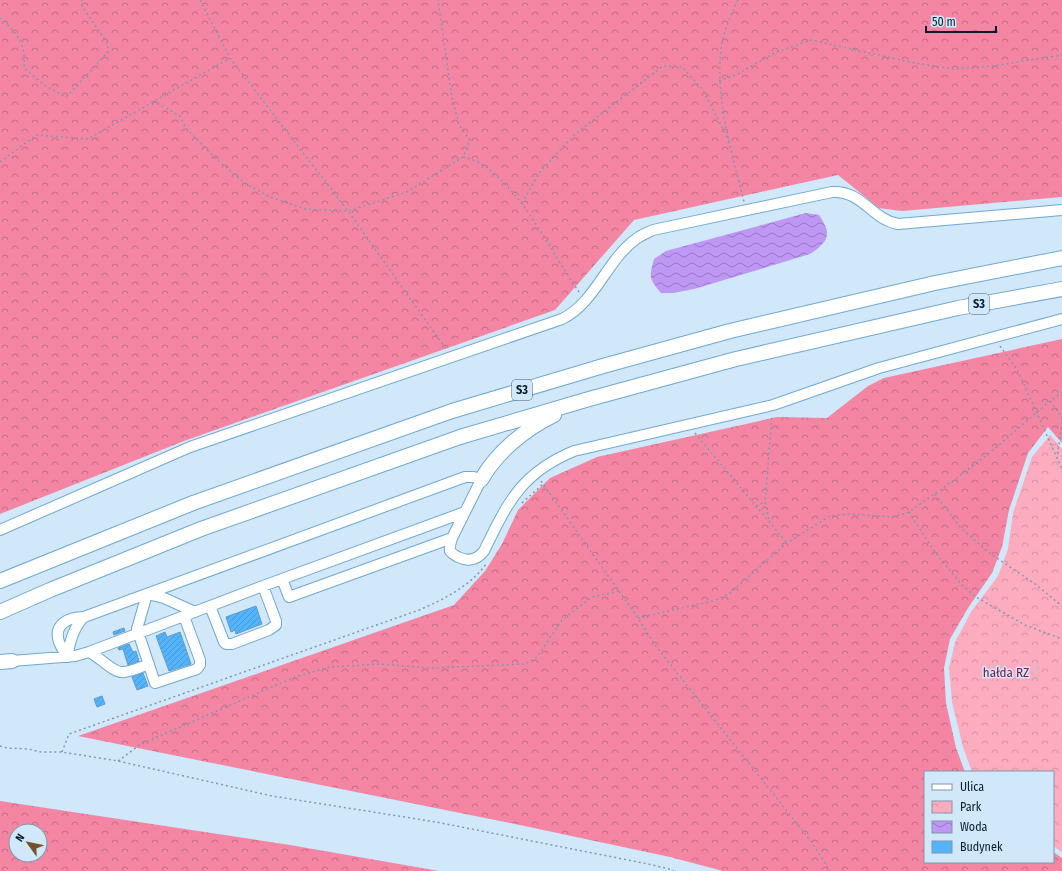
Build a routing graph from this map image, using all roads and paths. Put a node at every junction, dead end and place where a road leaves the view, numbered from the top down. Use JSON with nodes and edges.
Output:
{"nodes":[{"id":1,"x":82,"y":0,"type":"edge"},
{"id":2,"x":200,"y":0,"type":"edge"},
{"id":3,"x":438,"y":0,"type":"edge"},
{"id":4,"x":738,"y":0,"type":"edge"},
{"id":5,"x":0,"y":18,"type":"edge"},
{"id":6,"x":1062,"y":54,"type":"edge"},
{"id":7,"x":230,"y":58,"type":"junction"},
{"id":8,"x":719,"y":80,"type":"junction"},
{"id":9,"x":153,"y":101,"type":"junction"},
{"id":10,"x":729,"y":141,"type":"junction"},
{"id":11,"x":463,"y":157,"type":"junction"},
{"id":12,"x":0,"y":162,"type":"edge"},
{"id":13,"x":522,"y":203,"type":"junction"},
{"id":14,"x":746,"y":210,"type":"junction"},
{"id":15,"x":1062,"y":210,"type":"edge"},
{"id":16,"x":348,"y":212,"type":"junction"},
{"id":17,"x":1062,"y":258,"type":"edge"},
{"id":18,"x":1062,"y":289,"type":"edge"},
{"id":19,"x":586,"y":301,"type":"junction"},
{"id":20,"x":1062,"y":319,"type":"edge"},
{"id":21,"x":994,"y":337,"type":"junction"},
{"id":22,"x":452,"y":357,"type":"junction"},
{"id":23,"x":1062,"y":392,"type":"edge"},
{"id":24,"x":588,"y":399,"type":"junction"},
{"id":25,"x":1050,"y":401,"type":"junction"},
{"id":26,"x":773,"y":405,"type":"junction"},
{"id":27,"x":1036,"y":412,"type":"junction"},
{"id":28,"x":1062,"y":418,"type":"edge"},
{"id":29,"x":1062,"y":421,"type":"edge"},
{"id":30,"x":688,"y":425,"type":"junction"},
{"id":31,"x":1058,"y":459,"type":"junction"},
{"id":32,"x":1062,"y":469,"type":"edge"},
{"id":33,"x":481,"y":480,"type":"junction"},
{"id":34,"x":935,"y":494,"type":"junction"},
{"id":35,"x":765,"y":502,"type":"junction"},
{"id":36,"x":522,"y":504,"type":"dead end"},
{"id":37,"x":756,"y":506,"type":"junction"},
{"id":38,"x":465,"y":512,"type":"junction"},
{"id":39,"x":909,"y":512,"type":"junction"},
{"id":40,"x":769,"y":520,"type":"junction"},
{"id":41,"x":0,"y":530,"type":"edge"},
{"id":42,"x":452,"y":538,"type":"junction"},
{"id":43,"x":787,"y":543,"type":"junction"},
{"id":44,"x":487,"y":563,"type":"dead end"},
{"id":45,"x":282,"y":579,"type":"junction"},
{"id":46,"x":0,"y":581,"type":"edge"},
{"id":47,"x":263,"y":586,"type":"junction"},
{"id":48,"x":619,"y":590,"type":"junction"},
{"id":49,"x":147,"y":594,"type":"junction"},
{"id":50,"x":210,"y":606,"type":"junction"},
{"id":51,"x":1062,"y":606,"type":"edge"},
{"id":52,"x":0,"y":612,"type":"edge"},
{"id":53,"x":195,"y":612,"type":"junction"},
{"id":54,"x":184,"y":616,"type":"junction"},
{"id":55,"x":84,"y":617,"type":"junction"},
{"id":56,"x":638,"y":618,"type":"junction"},
{"id":57,"x":138,"y":634,"type":"junction"},
{"id":58,"x":1062,"y":639,"type":"edge"},
{"id":59,"x":89,"y":652,"type":"junction"},
{"id":60,"x":67,"y":657,"type":"junction"},
{"id":61,"x":6,"y":662,"type":"edge"},
{"id":62,"x":149,"y":664,"type":"junction"},
{"id":63,"x":0,"y":746,"type":"edge"},
{"id":64,"x":62,"y":752,"type":"junction"},
{"id":65,"x":118,"y":761,"type":"junction"},
{"id":66,"x":674,"y":871,"type":"edge"},
{"id":67,"x":830,"y":871,"type":"edge"}],
"edges":[{"from":1,"to":5,"type":"path"},
{"from":2,"to":7,"type":"path"},
{"from":3,"to":11,"type":"path"},
{"from":4,"to":8,"type":"path"},
{"from":6,"to":8,"type":"path"},
{"from":7,"to":9,"type":"path"},
{"from":7,"to":16,"type":"path"},
{"from":8,"to":10,"type":"path"},
{"from":9,"to":12,"type":"path"},
{"from":9,"to":16,"type":"path"},
{"from":10,"to":13,"type":"path"},
{"from":10,"to":14,"type":"path"},
{"from":11,"to":13,"type":"path"},
{"from":11,"to":16,"type":"path"},
{"from":13,"to":19,"type":"path"},
{"from":14,"to":15,"type":"lane"},
{"from":14,"to":19,"type":"lane"},
{"from":16,"to":22,"type":"path"},
{"from":17,"to":46,"type":"highway","number":"S3"},
{"from":18,"to":24,"type":"highway","number":"S3"},
{"from":19,"to":22,"type":"lane"},
{"from":20,"to":21,"type":"lane"},
{"from":21,"to":26,"type":"lane"},
{"from":21,"to":27,"type":"path"},
{"from":22,"to":41,"type":"lane"},
{"from":23,"to":25,"type":"path"},
{"from":24,"to":33,"type":"highway"},
{"from":24,"to":52,"type":"highway","number":"S3"},
{"from":25,"to":27,"type":"path"},
{"from":25,"to":28,"type":"path"},
{"from":26,"to":30,"type":"lane"},
{"from":26,"to":35,"type":"path"},
{"from":27,"to":31,"type":"path"},
{"from":27,"to":34,"type":"path"},
{"from":29,"to":31,"type":"path"},
{"from":30,"to":37,"type":"path"},
{"from":30,"to":42,"type":"lane"},
{"from":31,"to":32,"type":"path"},
{"from":33,"to":38,"type":"lane"},
{"from":33,"to":49,"type":"lane"},
{"from":34,"to":39,"type":"path"},
{"from":34,"to":51,"type":"path"},
{"from":35,"to":37,"type":"path"},
{"from":35,"to":40,"type":"path"},
{"from":36,"to":48,"type":"path"},
{"from":37,"to":40,"type":"path"},
{"from":38,"to":42,"type":"lane"},
{"from":38,"to":45,"type":"lane"},
{"from":39,"to":43,"type":"path"},
{"from":39,"to":58,"type":"path"},
{"from":40,"to":43,"type":"path"},
{"from":42,"to":45,"type":"lane"},
{"from":43,"to":56,"type":"path"},
{"from":44,"to":64,"type":"path"},
{"from":45,"to":47,"type":"lane"},
{"from":47,"to":50,"type":"lane"},
{"from":47,"to":50,"type":"lane"},
{"from":48,"to":56,"type":"path"},
{"from":48,"to":65,"type":"path"},
{"from":49,"to":53,"type":"lane"},
{"from":49,"to":55,"type":"lane"},
{"from":49,"to":57,"type":"lane"},
{"from":50,"to":53,"type":"lane"},
{"from":53,"to":54,"type":"lane"},
{"from":54,"to":57,"type":"lane"},
{"from":54,"to":62,"type":"lane"},
{"from":55,"to":60,"type":"lane"},
{"from":55,"to":60,"type":"lane"},
{"from":56,"to":67,"type":"path"},
{"from":57,"to":59,"type":"lane"},
{"from":57,"to":62,"type":"lane"},
{"from":59,"to":60,"type":"lane"},
{"from":59,"to":62,"type":"lane"},
{"from":60,"to":61,"type":"lane"},
{"from":63,"to":64,"type":"path"},
{"from":64,"to":65,"type":"path"},
{"from":65,"to":66,"type":"path"}]}
